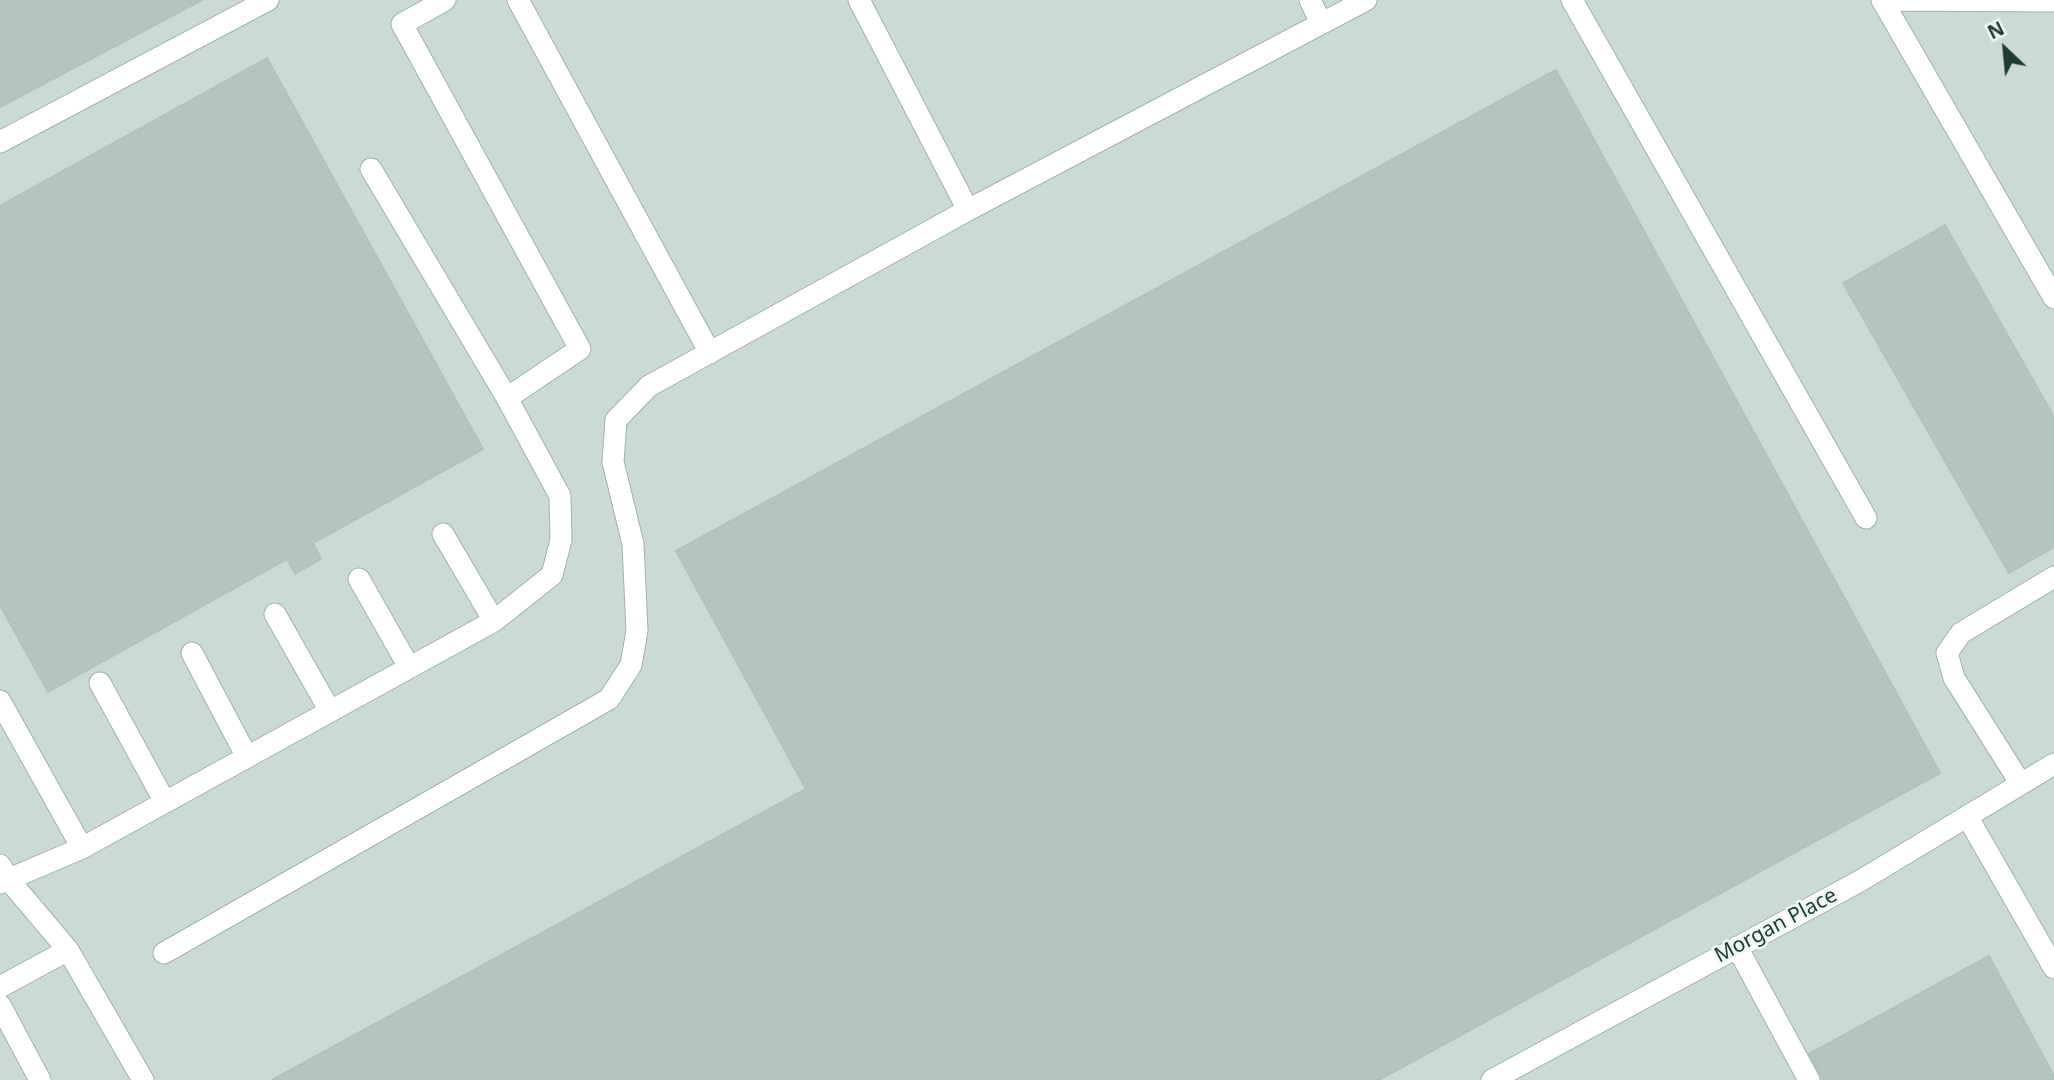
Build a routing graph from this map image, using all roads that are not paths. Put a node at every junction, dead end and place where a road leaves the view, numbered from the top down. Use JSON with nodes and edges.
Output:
{"nodes":[{"id":1,"x":268,"y":0,"type":"edge"},
{"id":2,"x":445,"y":0,"type":"edge"},
{"id":3,"x":518,"y":0,"type":"edge"},
{"id":4,"x":859,"y":0,"type":"edge"},
{"id":5,"x":1310,"y":0,"type":"edge"},
{"id":6,"x":1366,"y":0,"type":"edge"},
{"id":7,"x":1572,"y":0,"type":"edge"},
{"id":8,"x":1885,"y":0,"type":"edge"},
{"id":9,"x":2054,"y":2,"type":"edge"},
{"id":10,"x":1321,"y":23,"type":"junction"},
{"id":11,"x":0,"y":142,"type":"edge"},
{"id":12,"x":371,"y":169,"type":"dead end"},
{"id":13,"x":968,"y":210,"type":"junction"},
{"id":14,"x":2054,"y":298,"type":"edge"},
{"id":15,"x":710,"y":353,"type":"junction"},
{"id":16,"x":506,"y":398,"type":"junction"},
{"id":17,"x":1866,"y":518,"type":"dead end"},
{"id":18,"x":443,"y":534,"type":"dead end"},
{"id":19,"x":2054,"y":577,"type":"edge"},
{"id":20,"x":359,"y":579,"type":"dead end"},
{"id":21,"x":275,"y":614,"type":"dead end"},
{"id":22,"x":494,"y":621,"type":"junction"},
{"id":23,"x":192,"y":653,"type":"dead end"},
{"id":24,"x":409,"y":667,"type":"junction"},
{"id":25,"x":100,"y":682,"type":"dead end"},
{"id":26,"x":0,"y":701,"type":"edge"},
{"id":27,"x":330,"y":711,"type":"junction"},
{"id":28,"x":247,"y":757,"type":"junction"},
{"id":29,"x":2054,"y":764,"type":"edge"},
{"id":30,"x":2021,"y":784,"type":"junction"},
{"id":31,"x":165,"y":802,"type":"junction"},
{"id":32,"x":1968,"y":816,"type":"junction"},
{"id":33,"x":82,"y":848,"type":"junction"},
{"id":34,"x":3,"y":876,"type":"edge"},
{"id":35,"x":1737,"y":947,"type":"junction"},
{"id":36,"x":68,"y":950,"type":"junction"},
{"id":37,"x":164,"y":953,"type":"dead end"},
{"id":38,"x":2054,"y":968,"type":"edge"},
{"id":39,"x":0,"y":987,"type":"edge"},
{"id":40,"x":0,"y":1005,"type":"edge"},
{"id":41,"x":40,"y":1080,"type":"edge"},
{"id":42,"x":143,"y":1080,"type":"edge"},
{"id":43,"x":1492,"y":1080,"type":"edge"},
{"id":44,"x":1810,"y":1080,"type":"edge"}],
"edges":[{"from":1,"to":11,"type":"street"},
{"from":2,"to":16,"type":"street"},
{"from":3,"to":15,"type":"street"},
{"from":4,"to":13,"type":"street"},
{"from":5,"to":10,"type":"street"},
{"from":6,"to":10,"type":"street"},
{"from":7,"to":17,"type":"street"},
{"from":8,"to":9,"type":"street"},
{"from":8,"to":14,"type":"street"},
{"from":10,"to":13,"type":"street"},
{"from":12,"to":16,"type":"street"},
{"from":13,"to":15,"type":"street"},
{"from":15,"to":37,"type":"street"},
{"from":16,"to":22,"type":"street"},
{"from":18,"to":22,"type":"street"},
{"from":19,"to":30,"type":"street"},
{"from":20,"to":24,"type":"street"},
{"from":21,"to":27,"type":"street"},
{"from":22,"to":24,"type":"street"},
{"from":23,"to":28,"type":"street"},
{"from":24,"to":27,"type":"street"},
{"from":25,"to":31,"type":"street"},
{"from":26,"to":33,"type":"street"},
{"from":27,"to":28,"type":"street"},
{"from":28,"to":31,"type":"street"},
{"from":29,"to":30,"type":"street","name":"Morgan Place"},
{"from":30,"to":32,"type":"street","name":"Morgan Place"},
{"from":31,"to":33,"type":"street"},
{"from":32,"to":35,"type":"street","name":"Morgan Place"},
{"from":32,"to":38,"type":"street"},
{"from":33,"to":34,"type":"street"},
{"from":34,"to":36,"type":"street"},
{"from":35,"to":43,"type":"street","name":"Morgan Place"},
{"from":35,"to":44,"type":"street"},
{"from":36,"to":39,"type":"street"},
{"from":36,"to":42,"type":"street"},
{"from":40,"to":41,"type":"street"}]}
